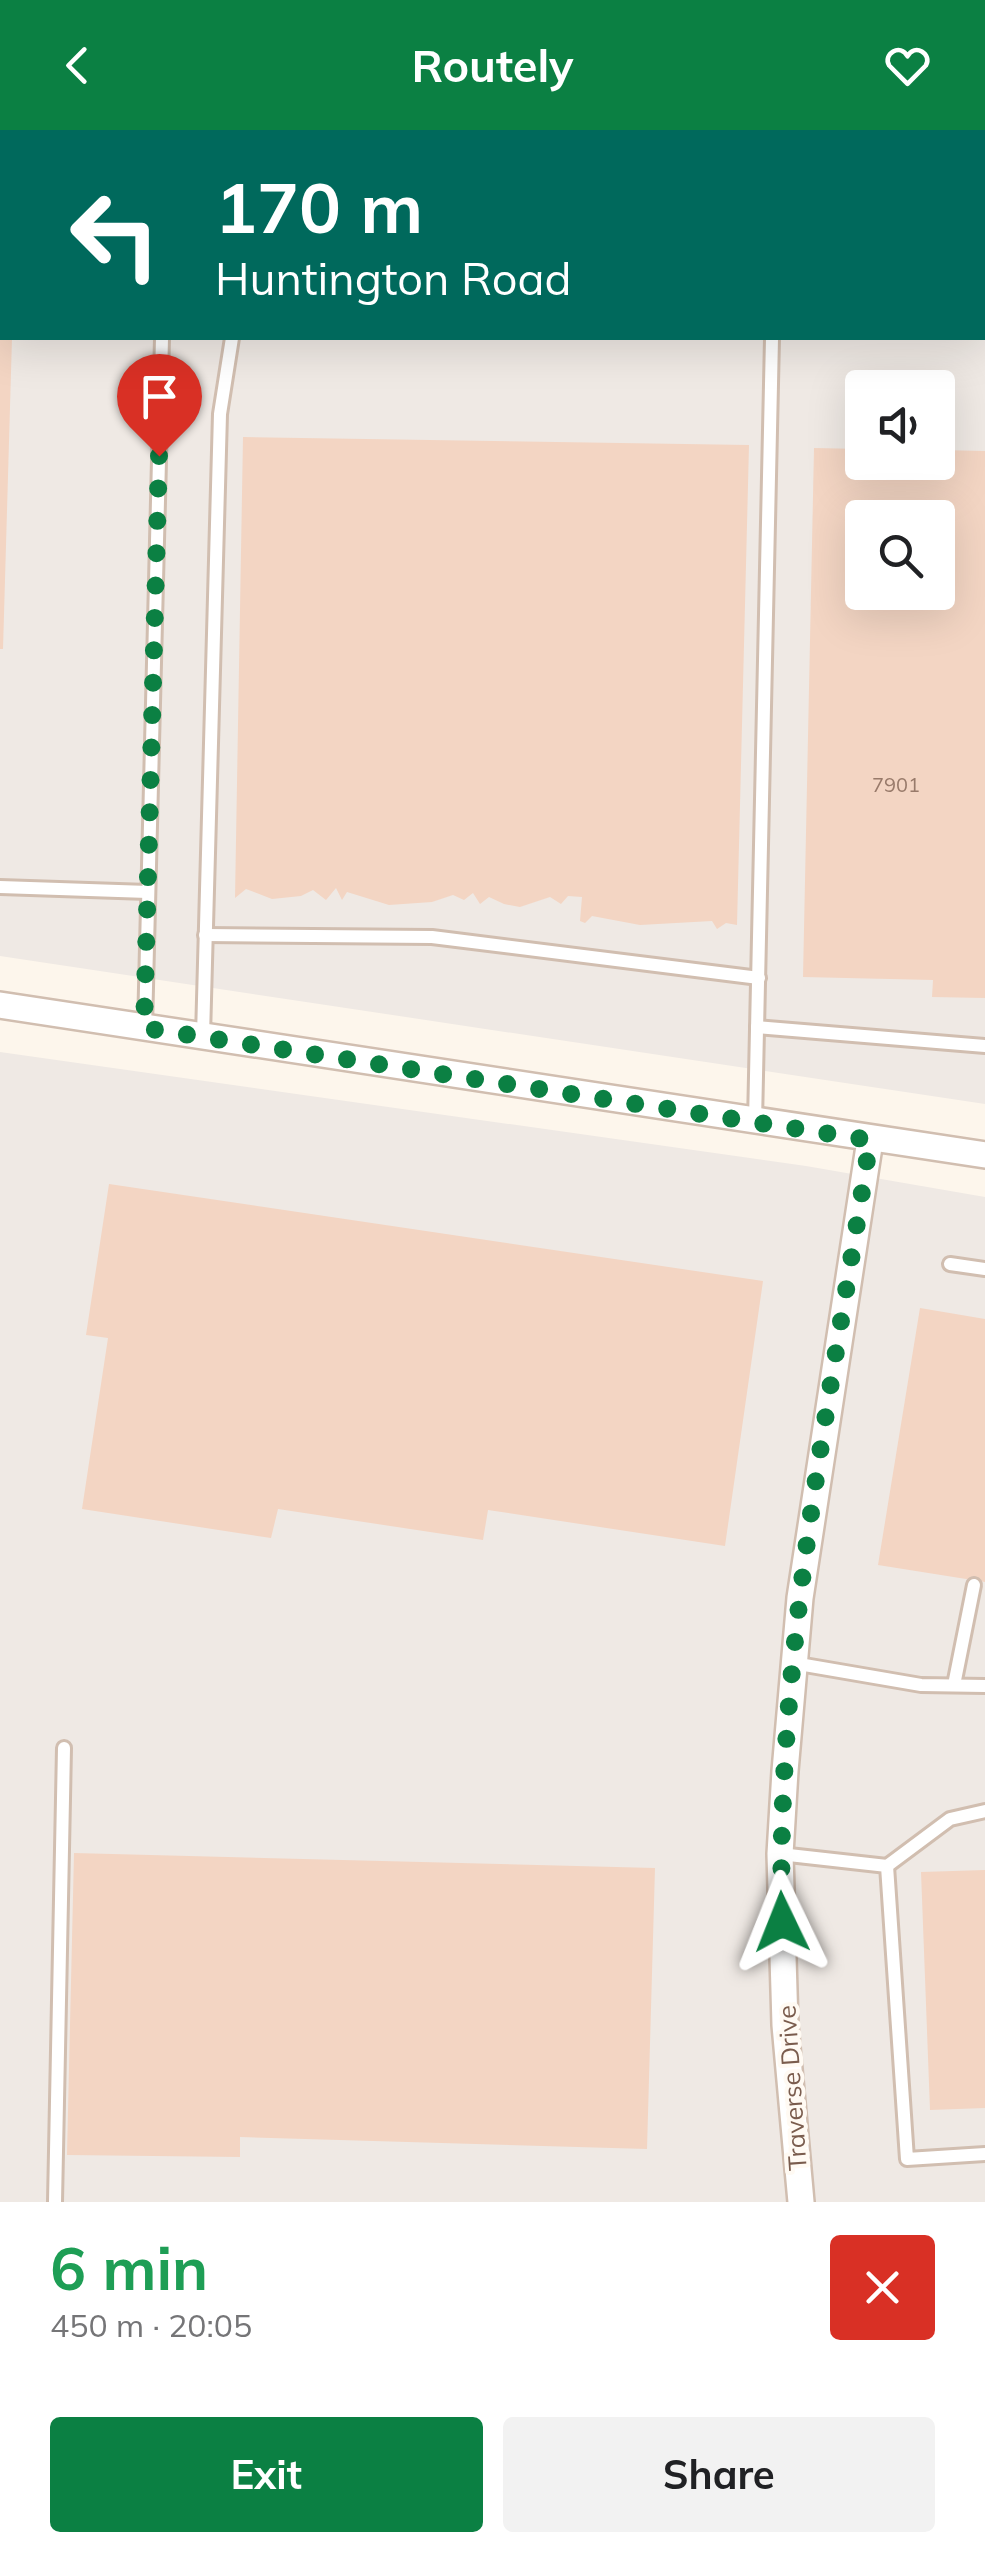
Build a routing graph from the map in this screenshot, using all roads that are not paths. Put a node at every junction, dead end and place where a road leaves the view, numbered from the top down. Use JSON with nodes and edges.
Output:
{"nodes":[{"id":1,"x":162,"y":340,"type":"edge"},
{"id":2,"x":232,"y":340,"type":"edge"},
{"id":3,"x":772,"y":340,"type":"edge"},
{"id":4,"x":0,"y":887,"type":"edge"},
{"id":5,"x":148,"y":892,"type":"junction"},
{"id":6,"x":205,"y":934,"type":"junction"},
{"id":7,"x":758,"y":978,"type":"junction"},
{"id":8,"x":0,"y":1005,"type":"edge"},
{"id":9,"x":758,"y":1027,"type":"junction"},
{"id":10,"x":144,"y":1028,"type":"junction"},
{"id":11,"x":203,"y":1036,"type":"junction"},
{"id":12,"x":985,"y":1046,"type":"edge"},
{"id":13,"x":755,"y":1122,"type":"junction"},
{"id":14,"x":870,"y":1140,"type":"junction"},
{"id":15,"x":985,"y":1155,"type":"edge"},
{"id":16,"x":950,"y":1264,"type":"dead end"},
{"id":17,"x":985,"y":1269,"type":"edge"},
{"id":18,"x":974,"y":1585,"type":"dead end"},
{"id":19,"x":793,"y":1663,"type":"junction"},
{"id":20,"x":954,"y":1685,"type":"junction"},
{"id":21,"x":985,"y":1686,"type":"edge"},
{"id":22,"x":64,"y":1748,"type":"dead end"},
{"id":23,"x":985,"y":1811,"type":"edge"},
{"id":24,"x":780,"y":1854,"type":"junction"},
{"id":25,"x":887,"y":1866,"type":"junction"},
{"id":26,"x":985,"y":2154,"type":"edge"},
{"id":27,"x":55,"y":2202,"type":"edge"},
{"id":28,"x":801,"y":2202,"type":"edge"}],
"edges":[{"from":1,"to":5,"type":"lane"},
{"from":2,"to":6,"type":"lane"},
{"from":3,"to":7,"type":"lane"},
{"from":4,"to":5,"type":"lane"},
{"from":5,"to":10,"type":"lane"},
{"from":6,"to":7,"type":"lane"},
{"from":6,"to":11,"type":"lane"},
{"from":7,"to":9,"type":"lane"},
{"from":8,"to":10,"type":"street"},
{"from":9,"to":12,"type":"lane"},
{"from":9,"to":13,"type":"lane"},
{"from":10,"to":11,"type":"street"},
{"from":11,"to":13,"type":"street"},
{"from":13,"to":14,"type":"street"},
{"from":14,"to":15,"type":"street"},
{"from":14,"to":19,"type":"street","name":"Traverse Drive"},
{"from":16,"to":17,"type":"lane"},
{"from":18,"to":20,"type":"lane"},
{"from":19,"to":20,"type":"lane"},
{"from":19,"to":24,"type":"street","name":"Traverse Drive"},
{"from":20,"to":21,"type":"lane"},
{"from":22,"to":27,"type":"lane"},
{"from":23,"to":25,"type":"lane"},
{"from":24,"to":25,"type":"lane"},
{"from":24,"to":28,"type":"street","name":"Traverse Drive"},
{"from":25,"to":26,"type":"lane"}]}
